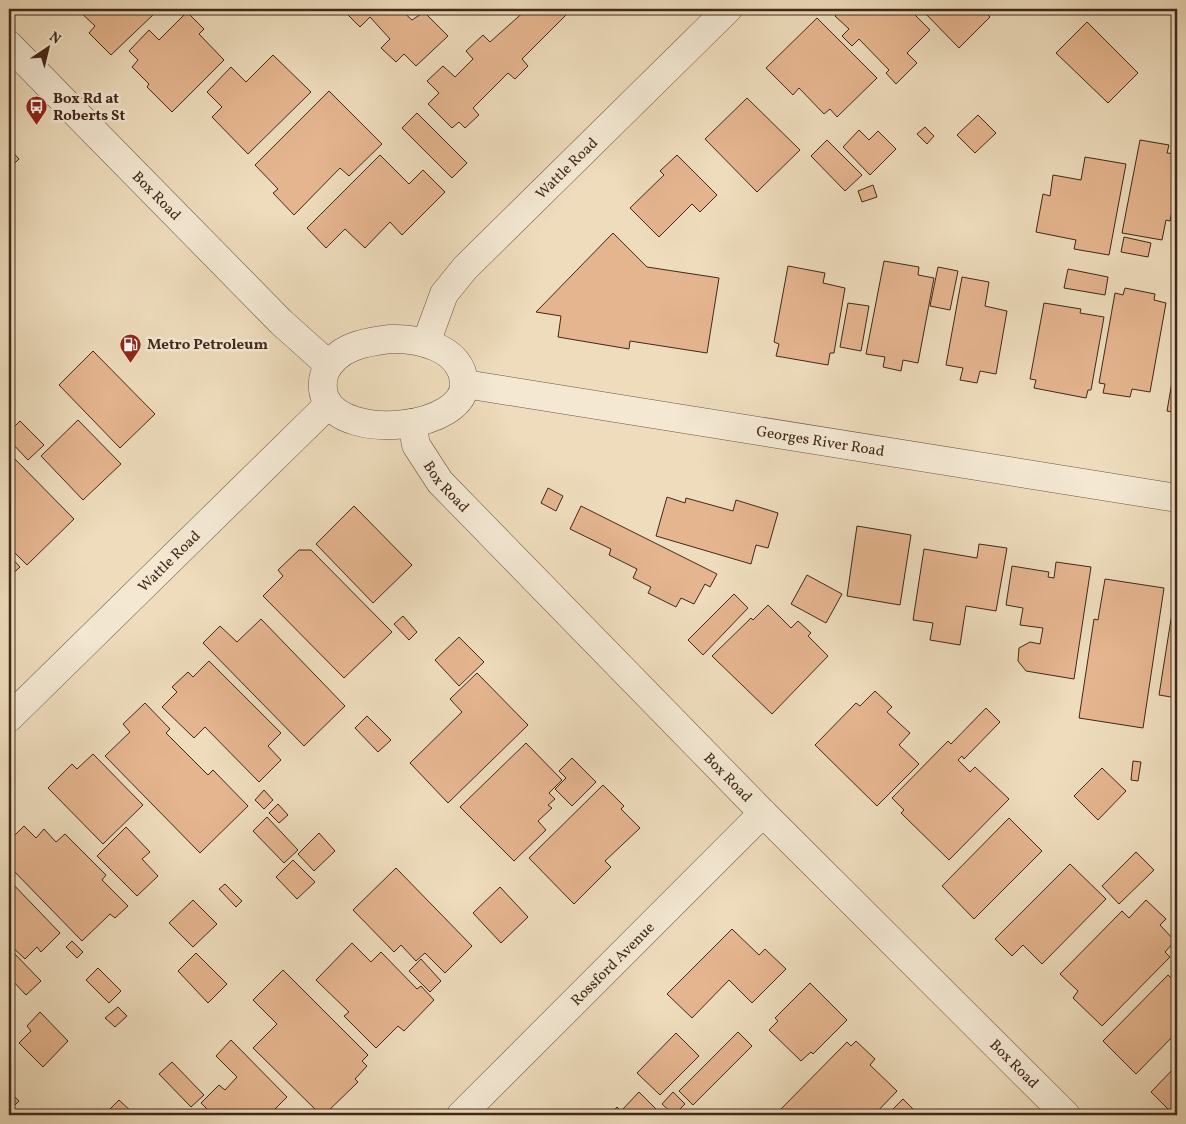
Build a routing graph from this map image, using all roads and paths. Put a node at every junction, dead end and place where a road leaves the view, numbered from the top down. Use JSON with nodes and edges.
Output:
{"nodes":[{"id":1,"x":728,"y":9,"type":"edge"},
{"id":2,"x":9,"y":45,"type":"edge"},
{"id":3,"x":426,"y":343,"type":"junction"},
{"id":4,"x":329,"y":365,"type":"junction"},
{"id":5,"x":465,"y":384,"type":"junction"},
{"id":6,"x":328,"y":405,"type":"junction"},
{"id":7,"x":412,"y":423,"type":"junction"},
{"id":8,"x":1177,"y":498,"type":"edge"},
{"id":9,"x":9,"y":718,"type":"edge"},
{"id":10,"x":763,"y":813,"type":"junction"},
{"id":11,"x":461,"y":1115,"type":"edge"},
{"id":12,"x":1066,"y":1115,"type":"edge"}],
"edges":[{"from":1,"to":3,"type":"street","name":"Wattle Road"},
{"from":2,"to":4,"type":"street","name":"Box Road"},
{"from":3,"to":4,"type":"street"},
{"from":3,"to":5,"type":"street"},
{"from":4,"to":6,"type":"street"},
{"from":5,"to":7,"type":"street"},
{"from":5,"to":8,"type":"street","name":"Georges River Road"},
{"from":6,"to":7,"type":"street"},
{"from":6,"to":9,"type":"street","name":"Wattle Road"},
{"from":7,"to":10,"type":"street","name":"Box Road"},
{"from":10,"to":11,"type":"street","name":"Rossford Avenue"},
{"from":10,"to":12,"type":"street","name":"Box Road"}]}
